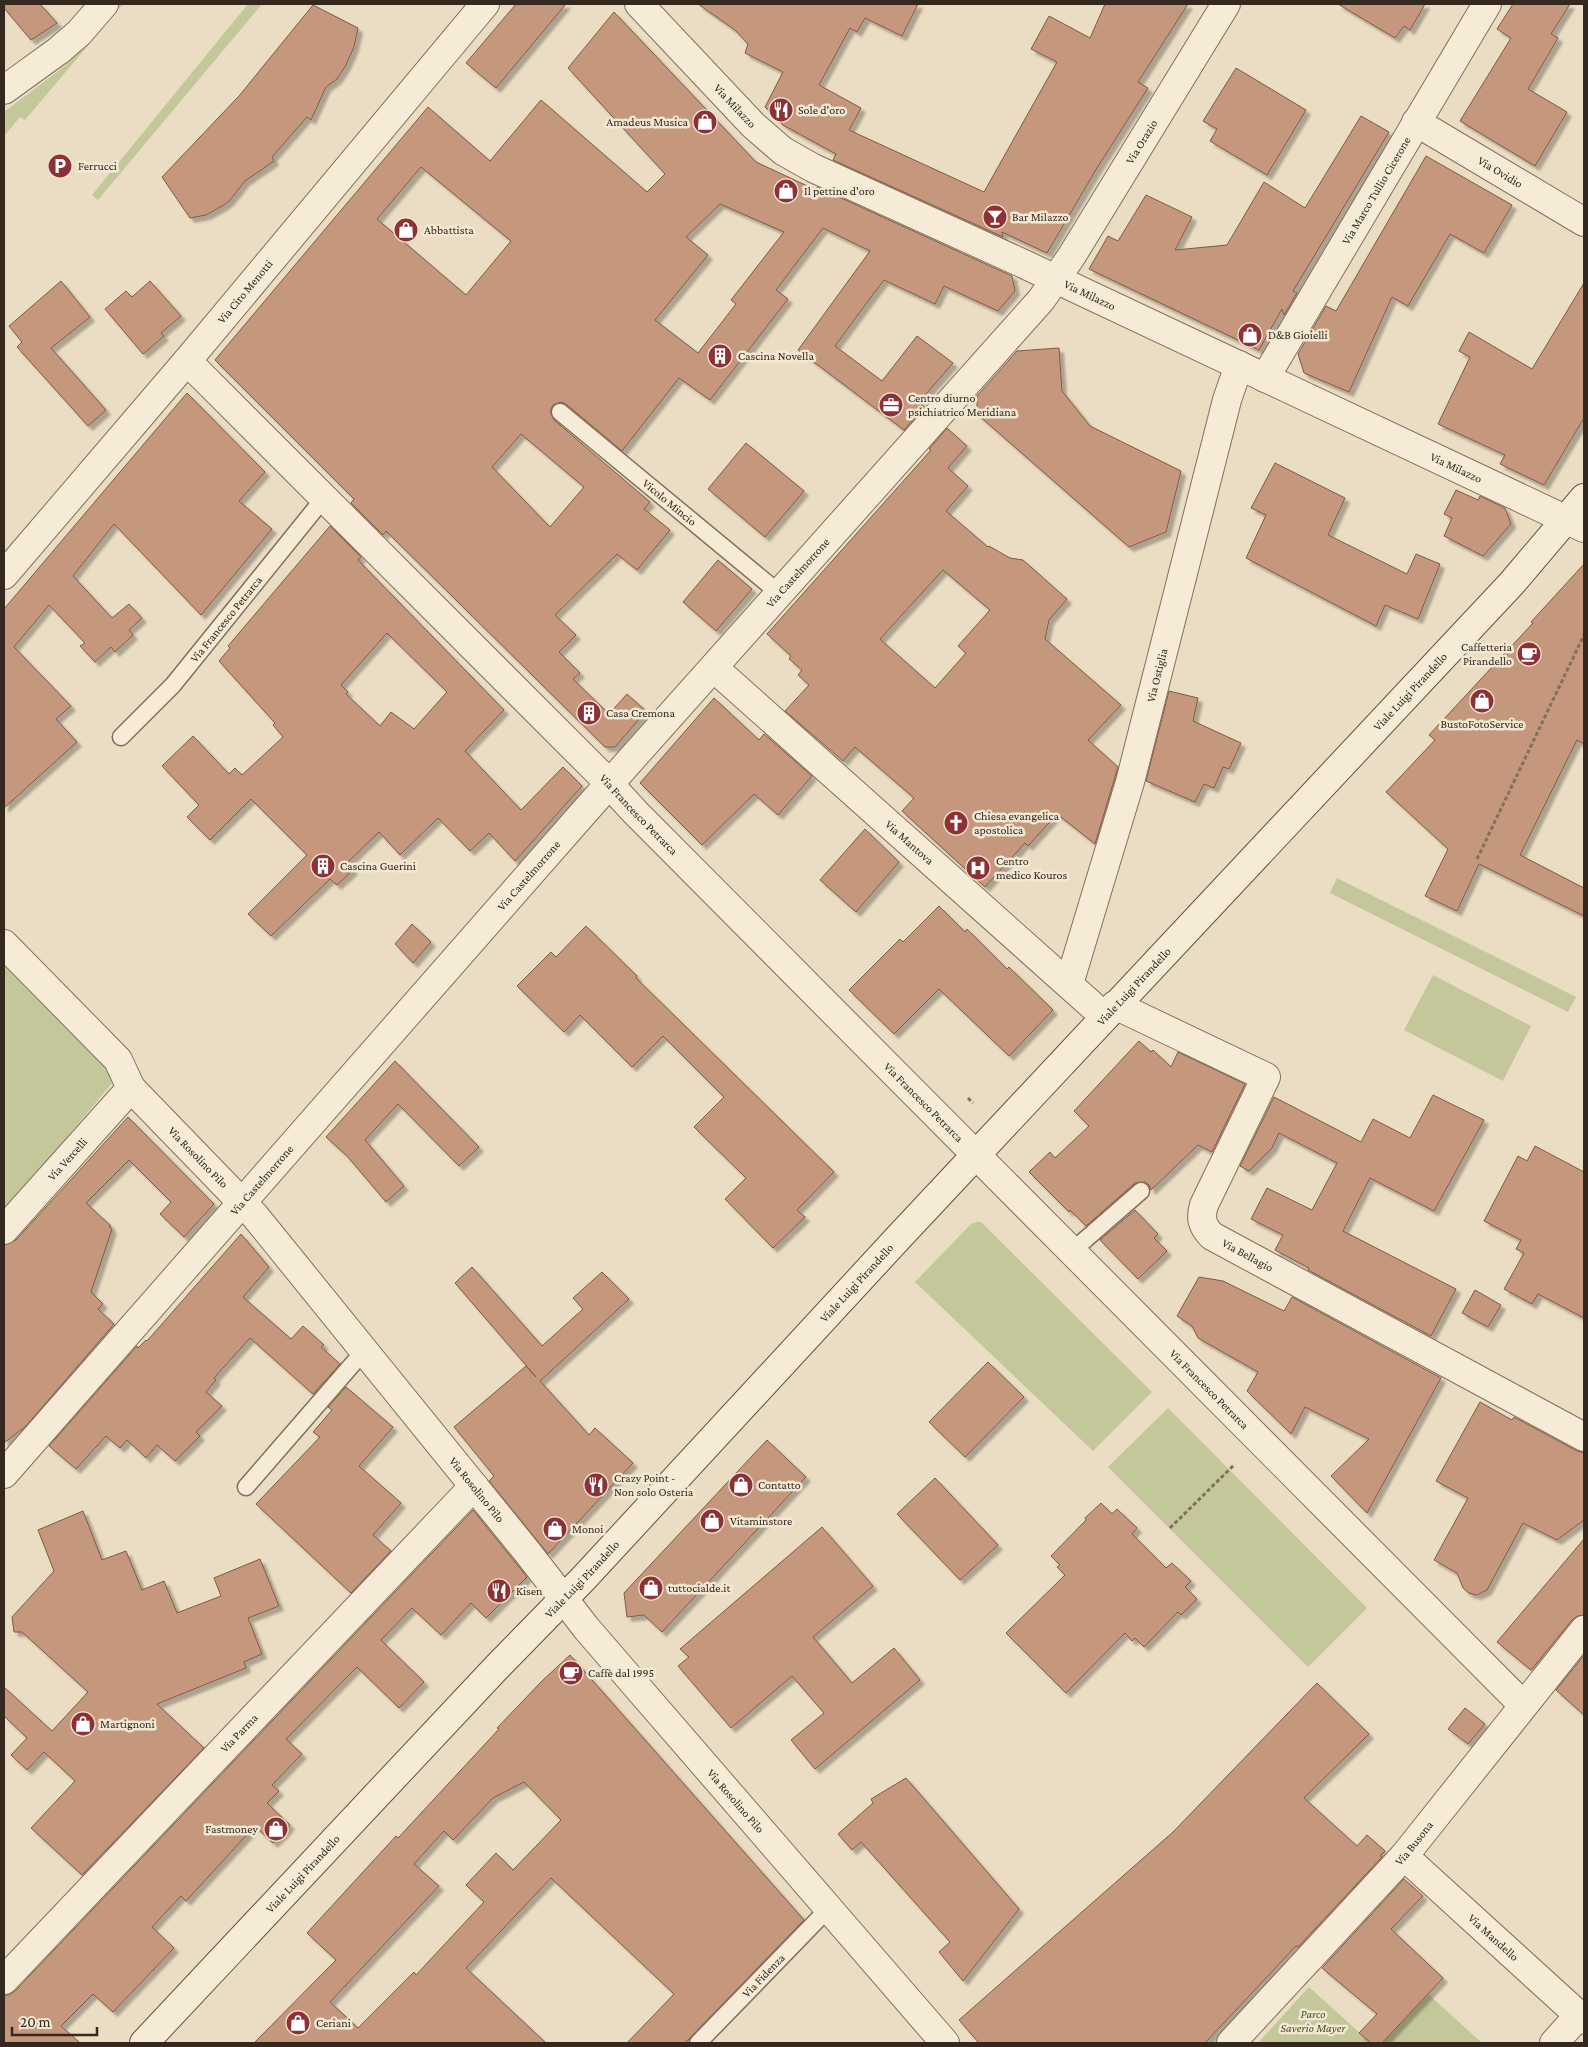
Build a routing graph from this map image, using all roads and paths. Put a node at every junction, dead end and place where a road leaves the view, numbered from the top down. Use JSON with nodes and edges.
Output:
{"nodes":[{"id":1,"x":104,"y":4,"type":"edge"},
{"id":2,"x":485,"y":4,"type":"edge"},
{"id":3,"x":639,"y":4,"type":"edge"},
{"id":4,"x":1226,"y":4,"type":"edge"},
{"id":5,"x":1486,"y":4,"type":"edge"},
{"id":6,"x":4,"y":90,"type":"edge"},
{"id":7,"x":1416,"y":122,"type":"junction"},
{"id":8,"x":1584,"y":222,"type":"edge"},
{"id":9,"x":1056,"y":280,"type":"junction"},
{"id":10,"x":187,"y":361,"type":"junction"},
{"id":11,"x":1239,"y":365,"type":"junction"},
{"id":12,"x":1265,"y":378,"type":"junction"},
{"id":13,"x":560,"y":412,"type":"dead end"},
{"id":14,"x":324,"y":498,"type":"junction"},
{"id":15,"x":1584,"y":498,"type":"edge"},
{"id":16,"x":1576,"y":524,"type":"edge"},
{"id":17,"x":4,"y":576,"type":"edge"},
{"id":18,"x":779,"y":593,"type":"junction"},
{"id":19,"x":1584,"y":635,"type":"edge"},
{"id":20,"x":714,"y":668,"type":"junction"},
{"id":21,"x":121,"y":737,"type":"dead end"},
{"id":22,"x":610,"y":785,"type":"junction"},
{"id":23,"x":1477,"y":859,"type":"dead end"},
{"id":24,"x":4,"y":944,"type":"edge"},
{"id":25,"x":1069,"y":984,"type":"junction"},
{"id":26,"x":1110,"y":1011,"type":"junction"},
{"id":27,"x":131,"y":1088,"type":"junction"},
{"id":28,"x":968,"y":1098,"type":"dead end"},
{"id":29,"x":973,"y":1103,"type":"dead end"},
{"id":30,"x":976,"y":1156,"type":"junction"},
{"id":31,"x":1141,"y":1191,"type":"dead end"},
{"id":32,"x":242,"y":1202,"type":"junction"},
{"id":33,"x":4,"y":1230,"type":"edge"},
{"id":34,"x":1071,"y":1252,"type":"junction"},
{"id":35,"x":364,"y":1351,"type":"junction"},
{"id":36,"x":1584,"y":1438,"type":"edge"},
{"id":37,"x":1235,"y":1464,"type":"dead end"},
{"id":38,"x":4,"y":1474,"type":"edge"},
{"id":39,"x":474,"y":1486,"type":"junction"},
{"id":40,"x":246,"y":1487,"type":"dead end"},
{"id":41,"x":1170,"y":1528,"type":"dead end"},
{"id":42,"x":564,"y":1598,"type":"junction"},
{"id":43,"x":1584,"y":1630,"type":"edge"},
{"id":44,"x":1523,"y":1705,"type":"junction"},
{"id":45,"x":1404,"y":1856,"type":"junction"},
{"id":46,"x":829,"y":1908,"type":"junction"},
{"id":47,"x":4,"y":1980,"type":"edge"},
{"id":48,"x":1581,"y":2018,"type":"edge"},
{"id":49,"x":144,"y":2043,"type":"edge"},
{"id":50,"x":698,"y":2043,"type":"edge"},
{"id":51,"x":945,"y":2043,"type":"edge"},
{"id":52,"x":1231,"y":2043,"type":"edge"},
{"id":53,"x":1554,"y":2043,"type":"edge"}],
"edges":[{"from":1,"to":6,"type":"street"},
{"from":2,"to":10,"type":"street","name":"Via Ciro Menotti"},
{"from":3,"to":9,"type":"street","name":"Via Milazzo"},
{"from":4,"to":9,"type":"street","name":"Via Orazio"},
{"from":5,"to":7,"type":"street","name":"Via Marco Tullio Cicerone"},
{"from":7,"to":8,"type":"street","name":"Via Ovidio"},
{"from":7,"to":12,"type":"street","name":"Via Marco Tullio Cicerone"},
{"from":9,"to":11,"type":"street","name":"Via Milazzo"},
{"from":9,"to":18,"type":"street","name":"Via Castelmorrone"},
{"from":10,"to":14,"type":"street","name":"Via Francesco Petrarca"},
{"from":10,"to":17,"type":"street","name":"Via Ciro Menotti"},
{"from":11,"to":12,"type":"street","name":"Via Milazzo"},
{"from":11,"to":25,"type":"street","name":"Via Ostiglia"},
{"from":12,"to":16,"type":"street","name":"Via Milazzo"},
{"from":13,"to":18,"type":"lane","name":"Vicolo Mincio"},
{"from":14,"to":21,"type":"lane","name":"Via Francesco Petrarca"},
{"from":14,"to":22,"type":"street","name":"Via Francesco Petrarca"},
{"from":15,"to":16,"type":"street","name":"Viale Luigi Pirandello"},
{"from":16,"to":26,"type":"street","name":"Viale Luigi Pirandello"},
{"from":18,"to":20,"type":"street","name":"Via Castelmorrone"},
{"from":19,"to":23,"type":"path"},
{"from":20,"to":22,"type":"street","name":"Via Castelmorrone"},
{"from":20,"to":25,"type":"street","name":"Via Mantova"},
{"from":22,"to":30,"type":"street","name":"Via Francesco Petrarca"},
{"from":22,"to":32,"type":"street","name":"Via Castelmorrone"},
{"from":24,"to":27,"type":"street","name":"Via Rosolino Pilo"},
{"from":25,"to":26,"type":"street","name":"Via Mantova"},
{"from":26,"to":30,"type":"street","name":"Viale Luigi Pirandello"},
{"from":26,"to":36,"type":"street","name":"Via Bellagio"},
{"from":27,"to":32,"type":"street","name":"Via Rosolino Pilo"},
{"from":27,"to":33,"type":"street","name":"Via Vercelli"},
{"from":28,"to":29,"type":"path"},
{"from":30,"to":34,"type":"street","name":"Via Francesco Petrarca"},
{"from":30,"to":42,"type":"street","name":"Viale Luigi Pirandello"},
{"from":31,"to":34,"type":"lane"},
{"from":32,"to":35,"type":"street","name":"Via Rosolino Pilo"},
{"from":32,"to":38,"type":"street","name":"Via Castelmorrone"},
{"from":34,"to":44,"type":"street","name":"Via Francesco Petrarca"},
{"from":35,"to":39,"type":"street","name":"Via Rosolino Pilo"},
{"from":35,"to":40,"type":"lane"},
{"from":37,"to":41,"type":"path"},
{"from":39,"to":42,"type":"street","name":"Via Rosolino Pilo"},
{"from":39,"to":47,"type":"street","name":"Via Parma"},
{"from":42,"to":46,"type":"street","name":"Via Rosolino Pilo"},
{"from":42,"to":49,"type":"street","name":"Viale Luigi Pirandello"},
{"from":43,"to":44,"type":"street","name":"Via Busona"},
{"from":44,"to":45,"type":"street","name":"Via Busona"},
{"from":45,"to":48,"type":"street","name":"Via Mandello"},
{"from":45,"to":52,"type":"street","name":"Via Busona"},
{"from":46,"to":50,"type":"lane","name":"Via Fidenza"},
{"from":46,"to":51,"type":"street","name":"Via Rosolino Pilo"},
{"from":48,"to":53,"type":"street"}]}
